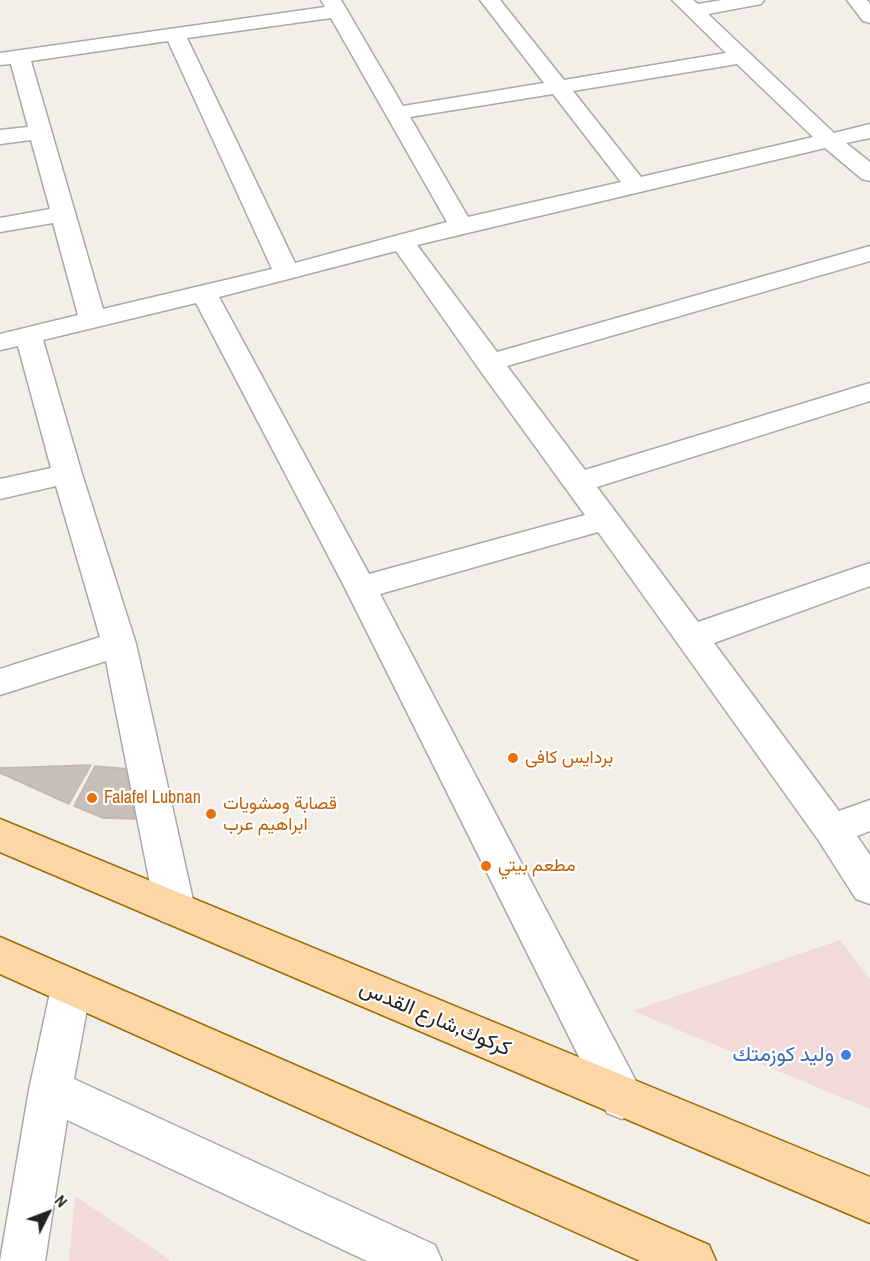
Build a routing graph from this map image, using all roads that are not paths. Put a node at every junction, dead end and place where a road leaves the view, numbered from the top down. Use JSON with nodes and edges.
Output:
{"nodes":[{"id":1,"x":490,"y":0,"type":"edge"},
{"id":2,"x":754,"y":0,"type":"edge"},
{"id":3,"x":857,"y":0,"type":"edge"},
{"id":4,"x":334,"y":5,"type":"edge"},
{"id":5,"x":688,"y":5,"type":"edge"},
{"id":6,"x":870,"y":17,"type":"edge"},
{"id":7,"x":175,"y":34,"type":"junction"},
{"id":8,"x":743,"y":57,"type":"junction"},
{"id":9,"x":10,"y":58,"type":"edge"},
{"id":10,"x":557,"y":87,"type":"junction"},
{"id":11,"x":397,"y":113,"type":"junction"},
{"id":12,"x":870,"y":131,"type":"edge"},
{"id":13,"x":40,"y":132,"type":"junction"},
{"id":14,"x":0,"y":137,"type":"edge"},
{"id":15,"x":830,"y":141,"type":"junction"},
{"id":16,"x":870,"y":174,"type":"edge"},
{"id":17,"x":636,"y":186,"type":"junction"},
{"id":18,"x":64,"y":214,"type":"junction"},
{"id":19,"x":0,"y":225,"type":"edge"},
{"id":20,"x":461,"y":226,"type":"junction"},
{"id":21,"x":402,"y":242,"type":"junction"},
{"id":22,"x":870,"y":253,"type":"edge"},
{"id":23,"x":287,"y":273,"type":"junction"},
{"id":24,"x":203,"y":292,"type":"junction"},
{"id":25,"x":92,"y":318,"type":"junction"},
{"id":26,"x":14,"y":339,"type":"edge"},
{"id":27,"x":489,"y":363,"type":"junction"},
{"id":28,"x":870,"y":392,"type":"edge"},
{"id":29,"x":67,"y":474,"type":"junction"},
{"id":30,"x":577,"y":483,"type":"junction"},
{"id":31,"x":0,"y":489,"type":"edge"},
{"id":32,"x":604,"y":520,"type":"junction"},
{"id":33,"x":870,"y":574,"type":"edge"},
{"id":34,"x":361,"y":588,"type":"junction"},
{"id":35,"x":690,"y":638,"type":"junction"},
{"id":36,"x":119,"y":644,"type":"junction"},
{"id":37,"x":0,"y":682,"type":"edge"},
{"id":38,"x":870,"y":815,"type":"edge"},
{"id":39,"x":832,"y":831,"type":"junction"},
{"id":40,"x":0,"y":835,"type":"edge"},
{"id":41,"x":870,"y":887,"type":"edge"},
{"id":42,"x":175,"y":909,"type":"junction"},
{"id":43,"x":0,"y":956,"type":"edge"},
{"id":44,"x":71,"y":988,"type":"junction"},
{"id":45,"x":50,"y":1090,"type":"junction"},
{"id":46,"x":622,"y":1098,"type":"junction"},
{"id":47,"x":870,"y":1200,"type":"edge"},
{"id":48,"x":413,"y":1260,"type":"edge"},
{"id":49,"x":22,"y":1261,"type":"edge"},
{"id":50,"x":693,"y":1261,"type":"edge"}],
"edges":[{"from":1,"to":10,"type":"street"},
{"from":2,"to":5,"type":"street"},
{"from":3,"to":6,"type":"street"},
{"from":4,"to":7,"type":"street"},
{"from":4,"to":11,"type":"street"},
{"from":5,"to":8,"type":"street"},
{"from":7,"to":9,"type":"street"},
{"from":7,"to":23,"type":"street"},
{"from":8,"to":10,"type":"street"},
{"from":8,"to":15,"type":"street"},
{"from":9,"to":13,"type":"street"},
{"from":10,"to":11,"type":"street"},
{"from":10,"to":17,"type":"street"},
{"from":11,"to":20,"type":"street"},
{"from":12,"to":15,"type":"street"},
{"from":13,"to":14,"type":"street"},
{"from":13,"to":18,"type":"street"},
{"from":15,"to":16,"type":"street"},
{"from":15,"to":17,"type":"street"},
{"from":17,"to":20,"type":"street"},
{"from":18,"to":19,"type":"street"},
{"from":18,"to":25,"type":"street"},
{"from":20,"to":21,"type":"street"},
{"from":21,"to":23,"type":"street"},
{"from":21,"to":27,"type":"street"},
{"from":22,"to":27,"type":"street"},
{"from":23,"to":24,"type":"street"},
{"from":24,"to":25,"type":"street"},
{"from":24,"to":34,"type":"street"},
{"from":25,"to":26,"type":"street"},
{"from":26,"to":29,"type":"street"},
{"from":27,"to":30,"type":"street"},
{"from":28,"to":30,"type":"street"},
{"from":29,"to":31,"type":"street"},
{"from":29,"to":36,"type":"street"},
{"from":30,"to":32,"type":"street"},
{"from":32,"to":34,"type":"street"},
{"from":32,"to":35,"type":"street"},
{"from":33,"to":35,"type":"street"},
{"from":34,"to":46,"type":"street"},
{"from":35,"to":39,"type":"street"},
{"from":36,"to":37,"type":"street"},
{"from":36,"to":42,"type":"street"},
{"from":38,"to":39,"type":"street"},
{"from":39,"to":41,"type":"street"},
{"from":40,"to":42,"type":"main road","name":"كركوك,شارع القدس"},
{"from":42,"to":46,"type":"main road","name":"كركوك,شارع القدس"},
{"from":43,"to":44,"type":"main road"},
{"from":44,"to":45,"type":"street"},
{"from":44,"to":50,"type":"main road"},
{"from":45,"to":48,"type":"street"},
{"from":45,"to":49,"type":"street"},
{"from":46,"to":47,"type":"main road","name":"كركوك,شارع القدس"}]}
